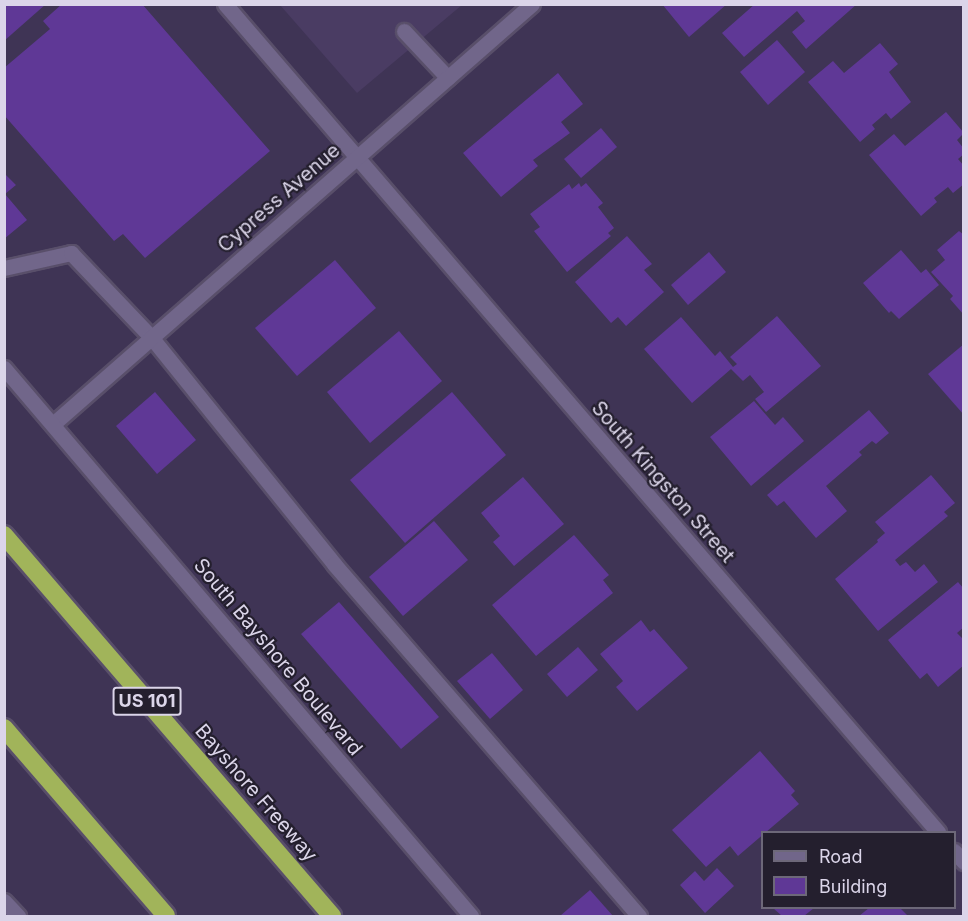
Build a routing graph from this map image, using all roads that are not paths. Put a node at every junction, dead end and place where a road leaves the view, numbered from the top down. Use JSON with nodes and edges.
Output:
{"nodes":[{"id":1,"x":225,"y":4,"type":"edge"},
{"id":2,"x":532,"y":4,"type":"edge"},
{"id":3,"x":404,"y":31,"type":"dead end"},
{"id":4,"x":448,"y":78,"type":"junction"},
{"id":5,"x":356,"y":158,"type":"junction"},
{"id":6,"x":4,"y":268,"type":"edge"},
{"id":7,"x":151,"y":337,"type":"junction"},
{"id":8,"x":4,"y":368,"type":"edge"},
{"id":9,"x":53,"y":423,"type":"junction"},
{"id":10,"x":4,"y":535,"type":"edge"},
{"id":11,"x":4,"y":728,"type":"edge"},
{"id":12,"x":937,"y":831,"type":"edge"},
{"id":13,"x":290,"y":867,"type":"junction"},
{"id":14,"x":4,"y":901,"type":"edge"},
{"id":15,"x":18,"y":916,"type":"edge"},
{"id":16,"x":166,"y":916,"type":"edge"},
{"id":17,"x":332,"y":916,"type":"edge"},
{"id":18,"x":345,"y":916,"type":"edge"},
{"id":19,"x":471,"y":916,"type":"edge"},
{"id":20,"x":639,"y":916,"type":"edge"}],
"edges":[{"from":1,"to":5,"type":"street","name":"South Kingston Street"},
{"from":2,"to":4,"type":"street","name":"Cypress Avenue"},
{"from":3,"to":4,"type":"street"},
{"from":4,"to":5,"type":"street","name":"Cypress Avenue"},
{"from":5,"to":7,"type":"street","name":"Cypress Avenue"},
{"from":5,"to":12,"type":"street","name":"South Kingston Street"},
{"from":6,"to":7,"type":"street"},
{"from":7,"to":9,"type":"street","name":"Cypress Avenue"},
{"from":7,"to":20,"type":"street"},
{"from":8,"to":9,"type":"street","name":"South Bayshore Boulevard"},
{"from":9,"to":19,"type":"street","name":"South Bayshore Boulevard"},
{"from":10,"to":13,"type":"highway","name":"Bayshore Freeway","number":"US 101"},
{"from":11,"to":16,"type":"highway"},
{"from":13,"to":17,"type":"highway","name":"Bayshore Freeway","number":"US 101"},
{"from":13,"to":18,"type":"highway"},
{"from":14,"to":15,"type":"street"}]}
